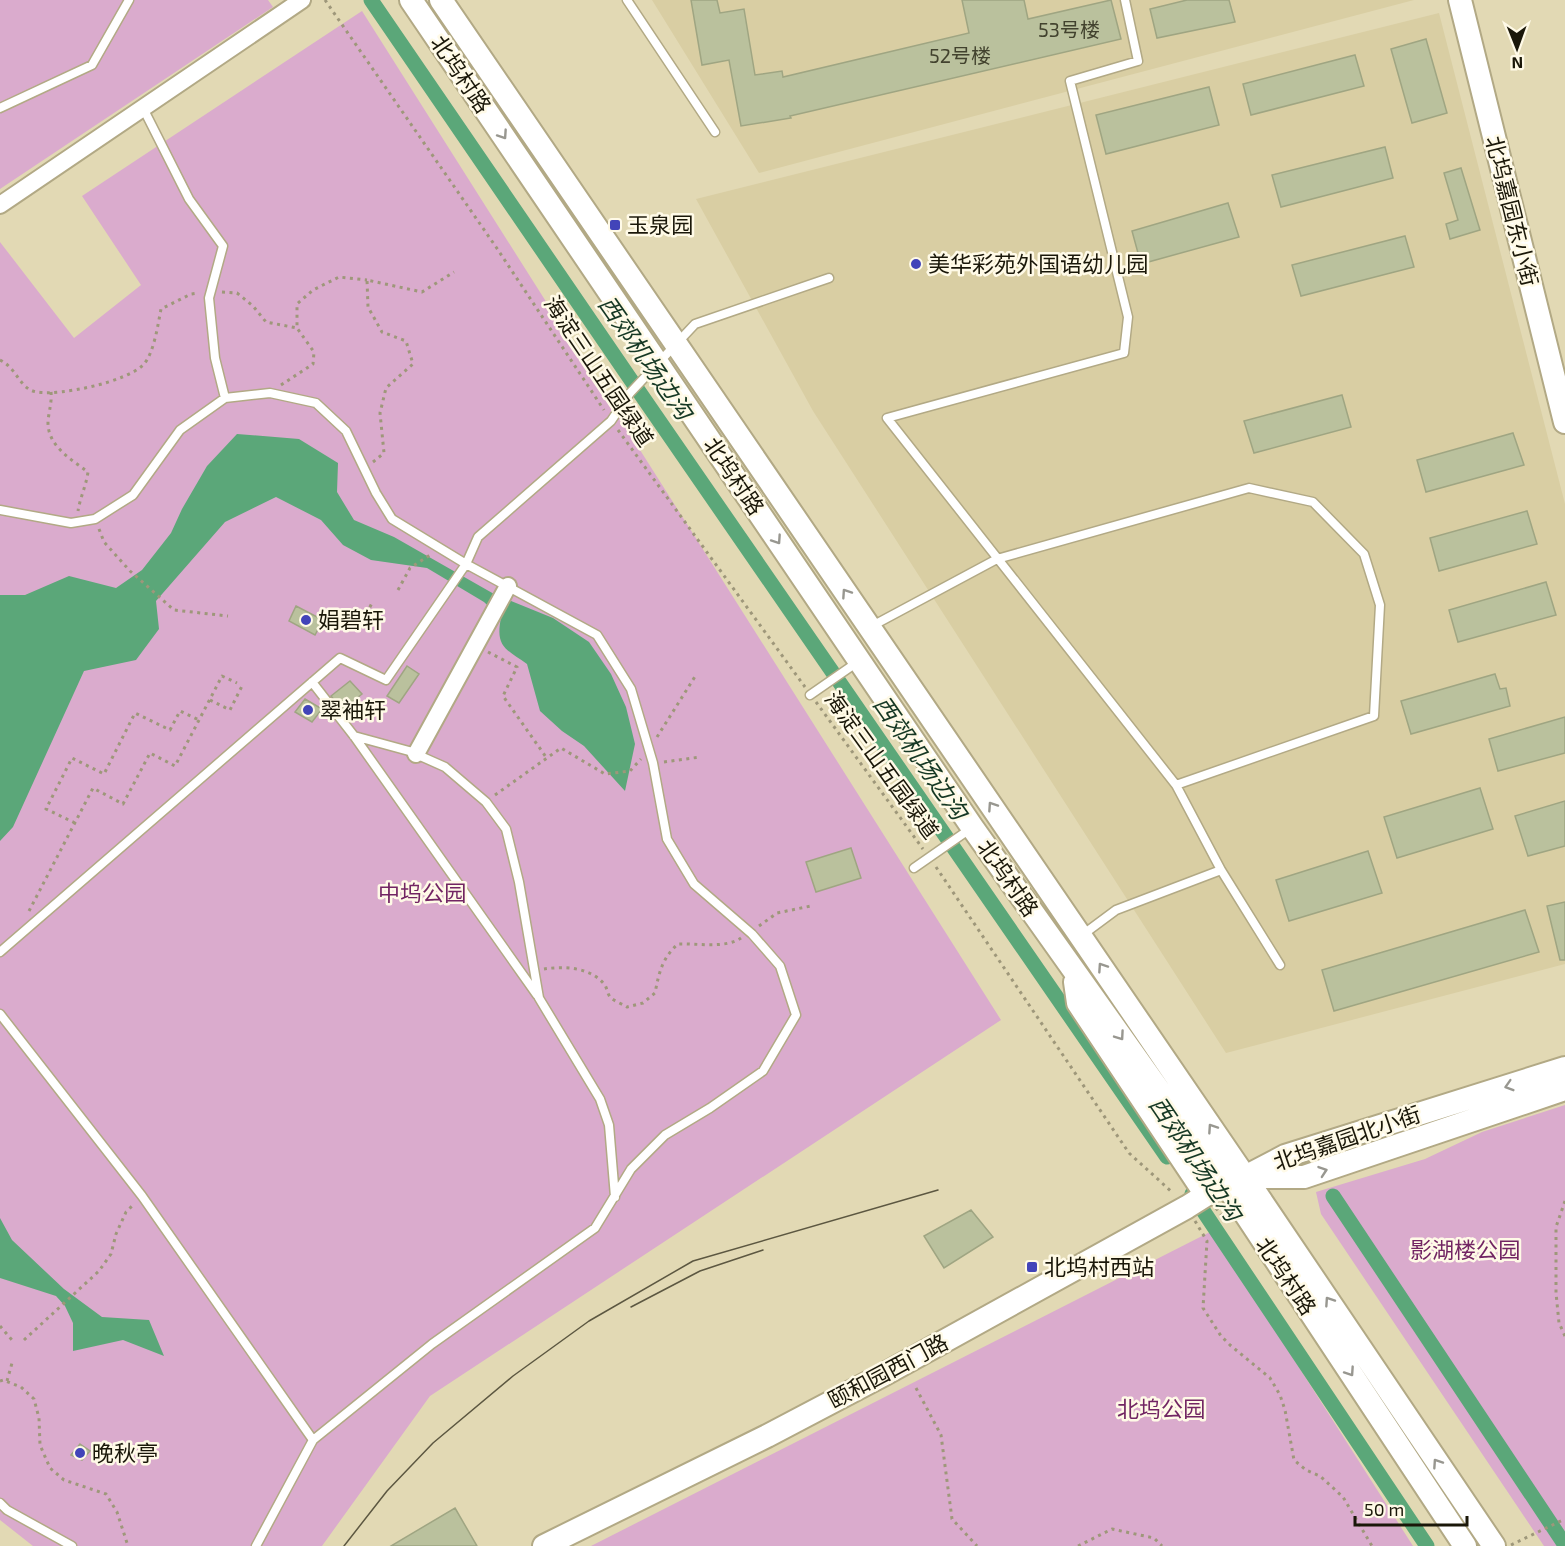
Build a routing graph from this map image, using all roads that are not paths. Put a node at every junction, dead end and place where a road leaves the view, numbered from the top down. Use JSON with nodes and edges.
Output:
{"nodes":[{"id":1,"x":129,"y":0,"type":"edge"},
{"id":2,"x":302,"y":0,"type":"edge"},
{"id":3,"x":411,"y":0,"type":"edge"},
{"id":4,"x":441,"y":0,"type":"edge"},
{"id":5,"x":627,"y":0,"type":"edge"},
{"id":6,"x":1125,"y":0,"type":"edge"},
{"id":7,"x":1460,"y":0,"type":"edge"},
{"id":8,"x":0,"y":108,"type":"edge"},
{"id":9,"x":142,"y":108,"type":"junction"},
{"id":10,"x":715,"y":132,"type":"dead end"},
{"id":11,"x":0,"y":205,"type":"edge"},
{"id":12,"x":829,"y":278,"type":"dead end"},
{"id":13,"x":676,"y":344,"type":"junction"},
{"id":14,"x":658,"y":364,"type":"junction"},
{"id":15,"x":225,"y":398,"type":"junction"},
{"id":16,"x":1565,"y":422,"type":"edge"},
{"id":17,"x":0,"y":510,"type":"edge"},
{"id":18,"x":997,"y":559,"type":"junction"},
{"id":19,"x":466,"y":564,"type":"junction"},
{"id":20,"x":508,"y":586,"type":"junction"},
{"id":21,"x":870,"y":628,"type":"junction"},
{"id":22,"x":851,"y":666,"type":"junction"},
{"id":23,"x":312,"y":682,"type":"junction"},
{"id":24,"x":810,"y":694,"type":"road end"},
{"id":25,"x":354,"y":736,"type":"junction"},
{"id":26,"x":416,"y":754,"type":"junction"},
{"id":27,"x":1176,"y":785,"type":"junction"},
{"id":28,"x":966,"y":832,"type":"junction"},
{"id":29,"x":914,"y":868,"type":"dead end"},
{"id":30,"x":1221,"y":870,"type":"junction"},
{"id":31,"x":1080,"y":936,"type":"junction"},
{"id":32,"x":0,"y":952,"type":"edge"},
{"id":33,"x":1280,"y":964,"type":"dead end"},
{"id":34,"x":1074,"y":971,"type":"junction"},
{"id":35,"x":538,"y":998,"type":"junction"},
{"id":36,"x":0,"y":1014,"type":"edge"},
{"id":37,"x":1565,"y":1068,"type":"edge"},
{"id":38,"x":1565,"y":1089,"type":"edge"},
{"id":39,"x":1216,"y":1191,"type":"junction"},
{"id":40,"x":615,"y":1197,"type":"junction"},
{"id":41,"x":313,"y":1440,"type":"junction"},
{"id":42,"x":0,"y":1503,"type":"edge"},
{"id":43,"x":72,"y":1546,"type":"edge"},
{"id":44,"x":256,"y":1546,"type":"edge"},
{"id":45,"x":544,"y":1546,"type":"edge"},
{"id":46,"x":1465,"y":1546,"type":"edge"},
{"id":47,"x":1494,"y":1546,"type":"edge"}],
"edges":[{"from":1,"to":8,"type":"lane"},
{"from":2,"to":9,"type":"street"},
{"from":3,"to":14,"type":"main road","name":"北坞村路","one_way":true},
{"from":4,"to":13,"type":"main road","name":"北坞村路"},
{"from":5,"to":10,"type":"lane"},
{"from":6,"to":18,"type":"lane"},
{"from":7,"to":16,"type":"main road","name":"北坞嘉园东小街"},
{"from":9,"to":11,"type":"street"},
{"from":9,"to":15,"type":"lane"},
{"from":12,"to":13,"type":"lane"},
{"from":13,"to":14,"type":"lane"},
{"from":21,"to":13,"type":"main road","name":"北坞村路","one_way":true},
{"from":14,"to":19,"type":"lane"},
{"from":14,"to":22,"type":"main road","name":"北坞村路","one_way":true},
{"from":15,"to":17,"type":"lane"},
{"from":15,"to":19,"type":"lane"},
{"from":18,"to":21,"type":"lane"},
{"from":18,"to":27,"type":"lane"},
{"from":18,"to":27,"type":"lane"},
{"from":19,"to":20,"type":"lane"},
{"from":19,"to":23,"type":"lane"},
{"from":20,"to":26,"type":"street"},
{"from":20,"to":40,"type":"lane"},
{"from":31,"to":21,"type":"main road","name":"北坞村路","one_way":true},
{"from":22,"to":24,"type":"lane"},
{"from":22,"to":28,"type":"main road","name":"北坞村路"},
{"from":23,"to":25,"type":"lane"},
{"from":23,"to":32,"type":"lane"},
{"from":25,"to":26,"type":"lane"},
{"from":25,"to":35,"type":"lane"},
{"from":26,"to":35,"type":"lane"},
{"from":27,"to":30,"type":"lane"},
{"from":28,"to":29,"type":"lane"},
{"from":28,"to":34,"type":"main road","name":"北坞村路"},
{"from":30,"to":31,"type":"lane"},
{"from":30,"to":33,"type":"lane"},
{"from":39,"to":31,"type":"main road","name":"北坞村路","one_way":true},
{"from":34,"to":39,"type":"main road","name":"北坞村路","one_way":true},
{"from":34,"to":39,"type":"main road","name":"北坞村路"},
{"from":35,"to":40,"type":"lane"},
{"from":36,"to":41,"type":"lane"},
{"from":37,"to":39,"type":"main road","name":"北坞嘉园北小街","one_way":true},
{"from":39,"to":38,"type":"main road","name":"北坞嘉园北小街","one_way":true},
{"from":39,"to":45,"type":"main road","name":"颐和园西门路"},
{"from":39,"to":46,"type":"main road","name":"北坞村路","one_way":true},
{"from":47,"to":39,"type":"main road","name":"北坞村路","one_way":true},
{"from":40,"to":41,"type":"lane"},
{"from":41,"to":44,"type":"lane"},
{"from":42,"to":43,"type":"lane"}]}
